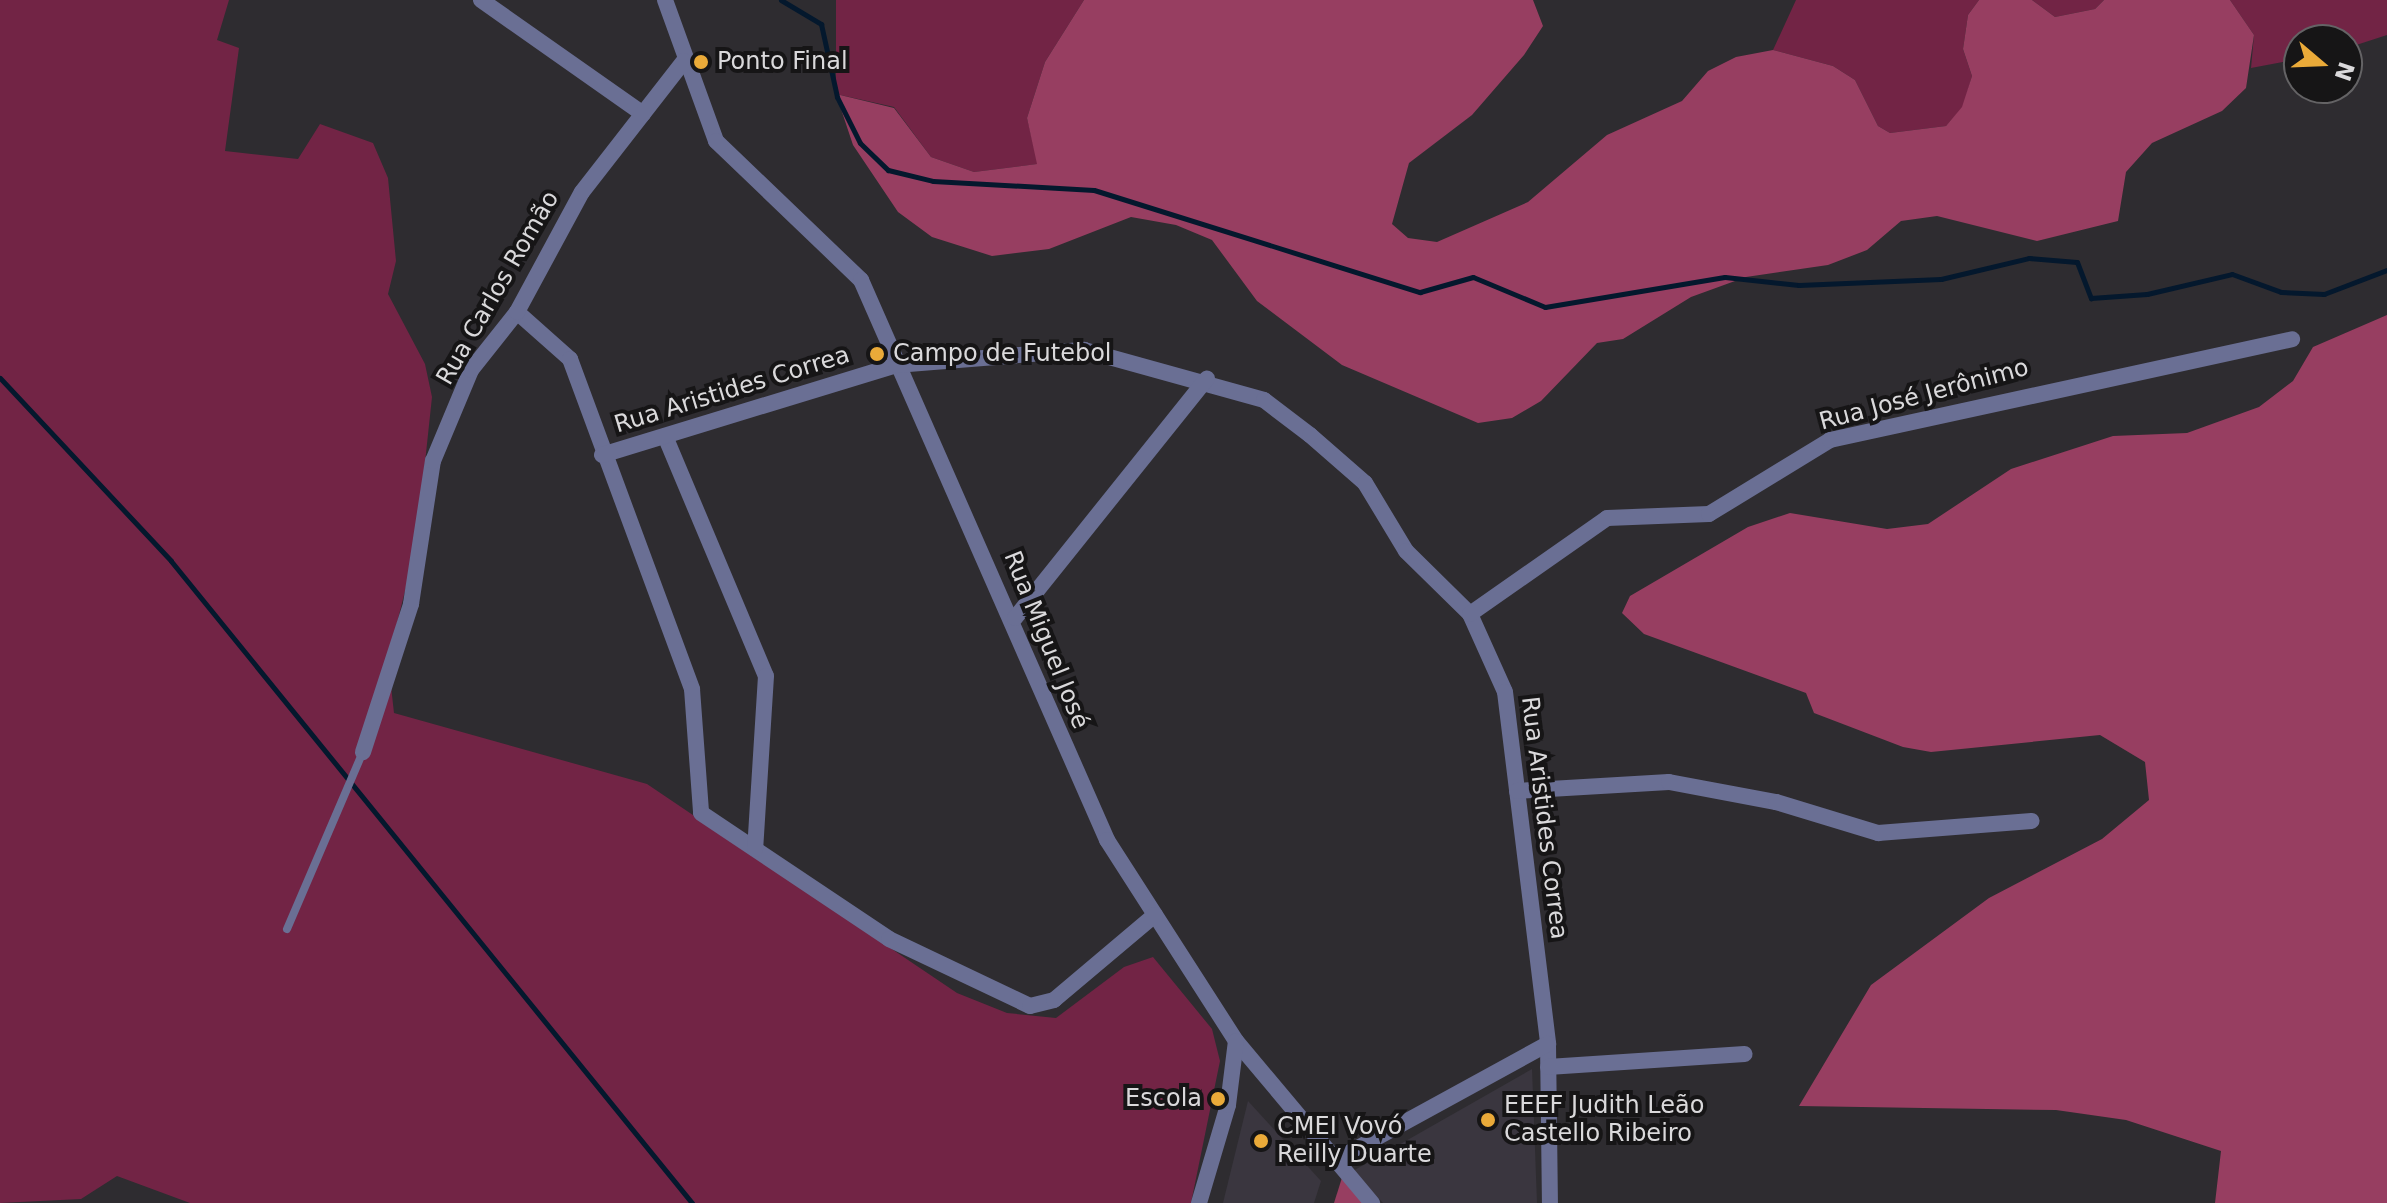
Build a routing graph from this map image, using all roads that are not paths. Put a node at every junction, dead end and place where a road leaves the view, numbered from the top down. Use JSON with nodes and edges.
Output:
{"nodes":[{"id":1,"x":481,"y":0,"type":"edge"},
{"id":2,"x":665,"y":0,"type":"edge"},
{"id":3,"x":684,"y":61,"type":"junction"},
{"id":4,"x":643,"y":114,"type":"junction"},
{"id":5,"x":517,"y":312,"type":"junction"},
{"id":6,"x":2292,"y":339,"type":"dead end"},
{"id":7,"x":896,"y":365,"type":"junction"},
{"id":8,"x":1207,"y":378,"type":"junction"},
{"id":9,"x":665,"y":436,"type":"junction"},
{"id":10,"x":602,"y":455,"type":"junction"},
{"id":11,"x":1470,"y":614,"type":"junction"},
{"id":12,"x":1015,"y":618,"type":"junction"},
{"id":13,"x":363,"y":752,"type":"joint"},
{"id":14,"x":1517,"y":791,"type":"junction"},
{"id":15,"x":2032,"y":821,"type":"dead end"},
{"id":16,"x":755,"y":849,"type":"junction"},
{"id":17,"x":1155,"y":915,"type":"junction"},
{"id":18,"x":287,"y":929,"type":"dead end"},
{"id":19,"x":1236,"y":1041,"type":"junction"},
{"id":20,"x":1548,"y":1044,"type":"junction"},
{"id":21,"x":1745,"y":1054,"type":"dead end"},
{"id":22,"x":1548,"y":1067,"type":"junction"},
{"id":23,"x":1334,"y":1161,"type":"junction"},
{"id":24,"x":1199,"y":1203,"type":"edge"},
{"id":25,"x":1372,"y":1203,"type":"edge"},
{"id":26,"x":1550,"y":1203,"type":"edge"}],
"edges":[{"from":1,"to":4,"type":"street"},
{"from":2,"to":3,"type":"street","name":"Rua Miguel José"},
{"from":3,"to":4,"type":"street","name":"Rua Carlos Romão"},
{"from":3,"to":7,"type":"street","name":"Rua Miguel José"},
{"from":4,"to":5,"type":"street","name":"Rua Carlos Romão"},
{"from":5,"to":10,"type":"street"},
{"from":5,"to":13,"type":"street","name":"Rua Carlos Romão"},
{"from":6,"to":11,"type":"street","name":"Rua José Jerônimo"},
{"from":7,"to":8,"type":"street","name":"Rua Aristides Correa"},
{"from":7,"to":9,"type":"street","name":"Rua Aristides Correa"},
{"from":7,"to":12,"type":"street","name":"Rua Miguel José"},
{"from":8,"to":11,"type":"street","name":"Rua Aristides Correa"},
{"from":8,"to":12,"type":"street"},
{"from":9,"to":10,"type":"street","name":"Rua Aristides Correa"},
{"from":9,"to":16,"type":"street"},
{"from":10,"to":16,"type":"street"},
{"from":11,"to":14,"type":"street","name":"Rua Aristides Correa"},
{"from":12,"to":17,"type":"street","name":"Rua Miguel José"},
{"from":13,"to":18,"type":"lane"},
{"from":14,"to":15,"type":"street"},
{"from":14,"to":20,"type":"street","name":"Rua Aristides Correa"},
{"from":16,"to":17,"type":"street"},
{"from":17,"to":19,"type":"street","name":"Rua Miguel José"},
{"from":19,"to":23,"type":"street","name":"Rua Miguel José"},
{"from":19,"to":24,"type":"street"},
{"from":20,"to":22,"type":"street","name":"Rua Aristides Correa"},
{"from":20,"to":23,"type":"street"},
{"from":21,"to":22,"type":"street"},
{"from":22,"to":26,"type":"street","name":"Rua Aristides Correa"},
{"from":23,"to":25,"type":"street","name":"Rua Miguel José"}]}
